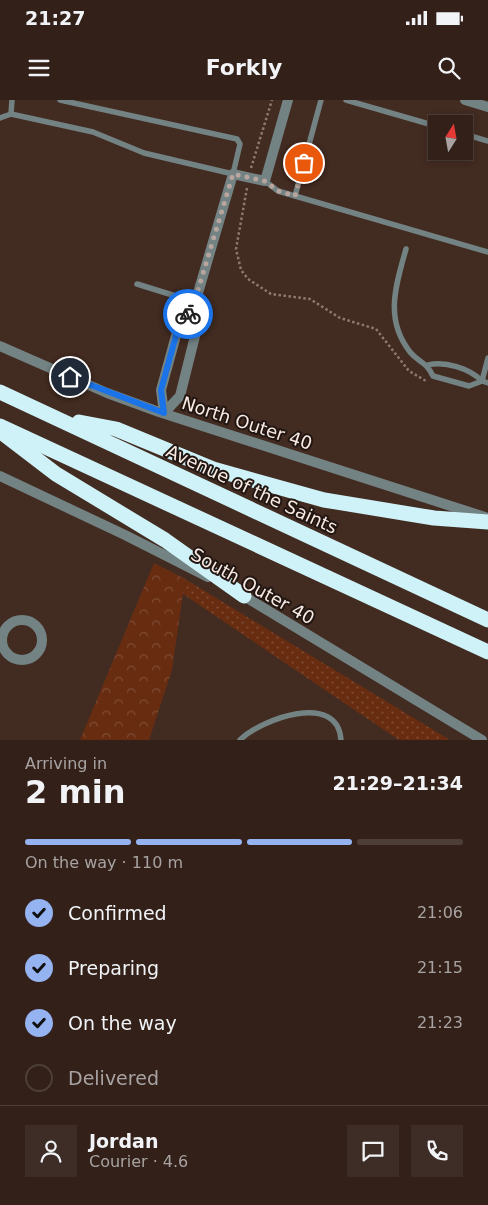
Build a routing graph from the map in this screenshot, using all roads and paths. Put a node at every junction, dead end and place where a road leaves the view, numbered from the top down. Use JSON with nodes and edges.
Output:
{"nodes":[{"id":1,"x":12,"y":100,"type":"edge"},
{"id":2,"x":60,"y":100,"type":"edge"},
{"id":3,"x":272,"y":100,"type":"edge"},
{"id":4,"x":288,"y":100,"type":"edge"},
{"id":5,"x":321,"y":100,"type":"edge"},
{"id":6,"x":346,"y":100,"type":"edge"},
{"id":7,"x":465,"y":100,"type":"edge"},
{"id":8,"x":488,"y":107,"type":"edge"},
{"id":9,"x":11,"y":114,"type":"junction"},
{"id":10,"x":0,"y":118,"type":"edge"},
{"id":11,"x":428,"y":124,"type":"edge"},
{"id":12,"x":473,"y":136,"type":"edge"},
{"id":13,"x":488,"y":140,"type":"edge"},
{"id":14,"x":233,"y":174,"type":"junction"},
{"id":15,"x":250,"y":178,"type":"junction"},
{"id":16,"x":265,"y":181,"type":"junction"},
{"id":17,"x":295,"y":196,"type":"junction"},
{"id":18,"x":406,"y":249,"type":"dead end"},
{"id":19,"x":488,"y":252,"type":"edge"},
{"id":20,"x":137,"y":284,"type":"dead end"},
{"id":21,"x":194,"y":306,"type":"junction"},
{"id":22,"x":0,"y":346,"type":"edge"},
{"id":23,"x":488,"y":358,"type":"edge"},
{"id":24,"x":428,"y":365,"type":"junction"},
{"id":25,"x":428,"y":382,"type":"dead end"},
{"id":26,"x":485,"y":382,"type":"edge"},
{"id":27,"x":0,"y":392,"type":"edge"},
{"id":28,"x":164,"y":413,"type":"junction"},
{"id":29,"x":58,"y":418,"type":"junction"},
{"id":30,"x":0,"y":426,"type":"edge"},
{"id":31,"x":0,"y":431,"type":"edge"},
{"id":32,"x":0,"y":476,"type":"edge"},
{"id":33,"x":488,"y":518,"type":"edge"},
{"id":34,"x":488,"y":522,"type":"edge"},
{"id":35,"x":244,"y":596,"type":"junction"},
{"id":36,"x":488,"y":620,"type":"edge"},
{"id":37,"x":2,"y":630,"type":"edge"},
{"id":38,"x":488,"y":652,"type":"edge"},
{"id":39,"x":240,"y":740,"type":"edge"},
{"id":40,"x":341,"y":740,"type":"edge"},
{"id":41,"x":482,"y":740,"type":"edge"}],
"edges":[{"from":1,"to":9,"type":"lane"},
{"from":2,"to":14,"type":"lane"},
{"from":3,"to":15,"type":"path"},
{"from":4,"to":16,"type":"street"},
{"from":5,"to":17,"type":"lane"},
{"from":6,"to":11,"type":"lane"},
{"from":7,"to":8,"type":"street"},
{"from":9,"to":10,"type":"lane"},
{"from":9,"to":14,"type":"lane"},
{"from":12,"to":13,"type":"lane"},
{"from":14,"to":15,"type":"street"},
{"from":14,"to":21,"type":"street"},
{"from":15,"to":16,"type":"street"},
{"from":15,"to":25,"type":"path"},
{"from":16,"to":17,"type":"lane"},
{"from":17,"to":19,"type":"lane"},
{"from":18,"to":24,"type":"lane"},
{"from":20,"to":21,"type":"lane"},
{"from":21,"to":28,"type":"street"},
{"from":21,"to":28,"type":"street"},
{"from":22,"to":28,"type":"street","name":"North Outer 40"},
{"from":23,"to":26,"type":"lane"},
{"from":24,"to":26,"type":"lane"},
{"from":24,"to":26,"type":"lane"},
{"from":27,"to":29,"type":"highway","name":"Avenue of the Saints"},
{"from":28,"to":33,"type":"street","name":"North Outer 40"},
{"from":29,"to":34,"type":"highway"},
{"from":29,"to":36,"type":"highway","name":"Avenue of the Saints"},
{"from":30,"to":38,"type":"highway"},
{"from":31,"to":35,"type":"highway"},
{"from":32,"to":35,"type":"street","name":"South Outer 40"},
{"from":35,"to":41,"type":"street","name":"South Outer 40"},
{"from":37,"to":37,"type":"street"},
{"from":39,"to":40,"type":"lane"}]}
